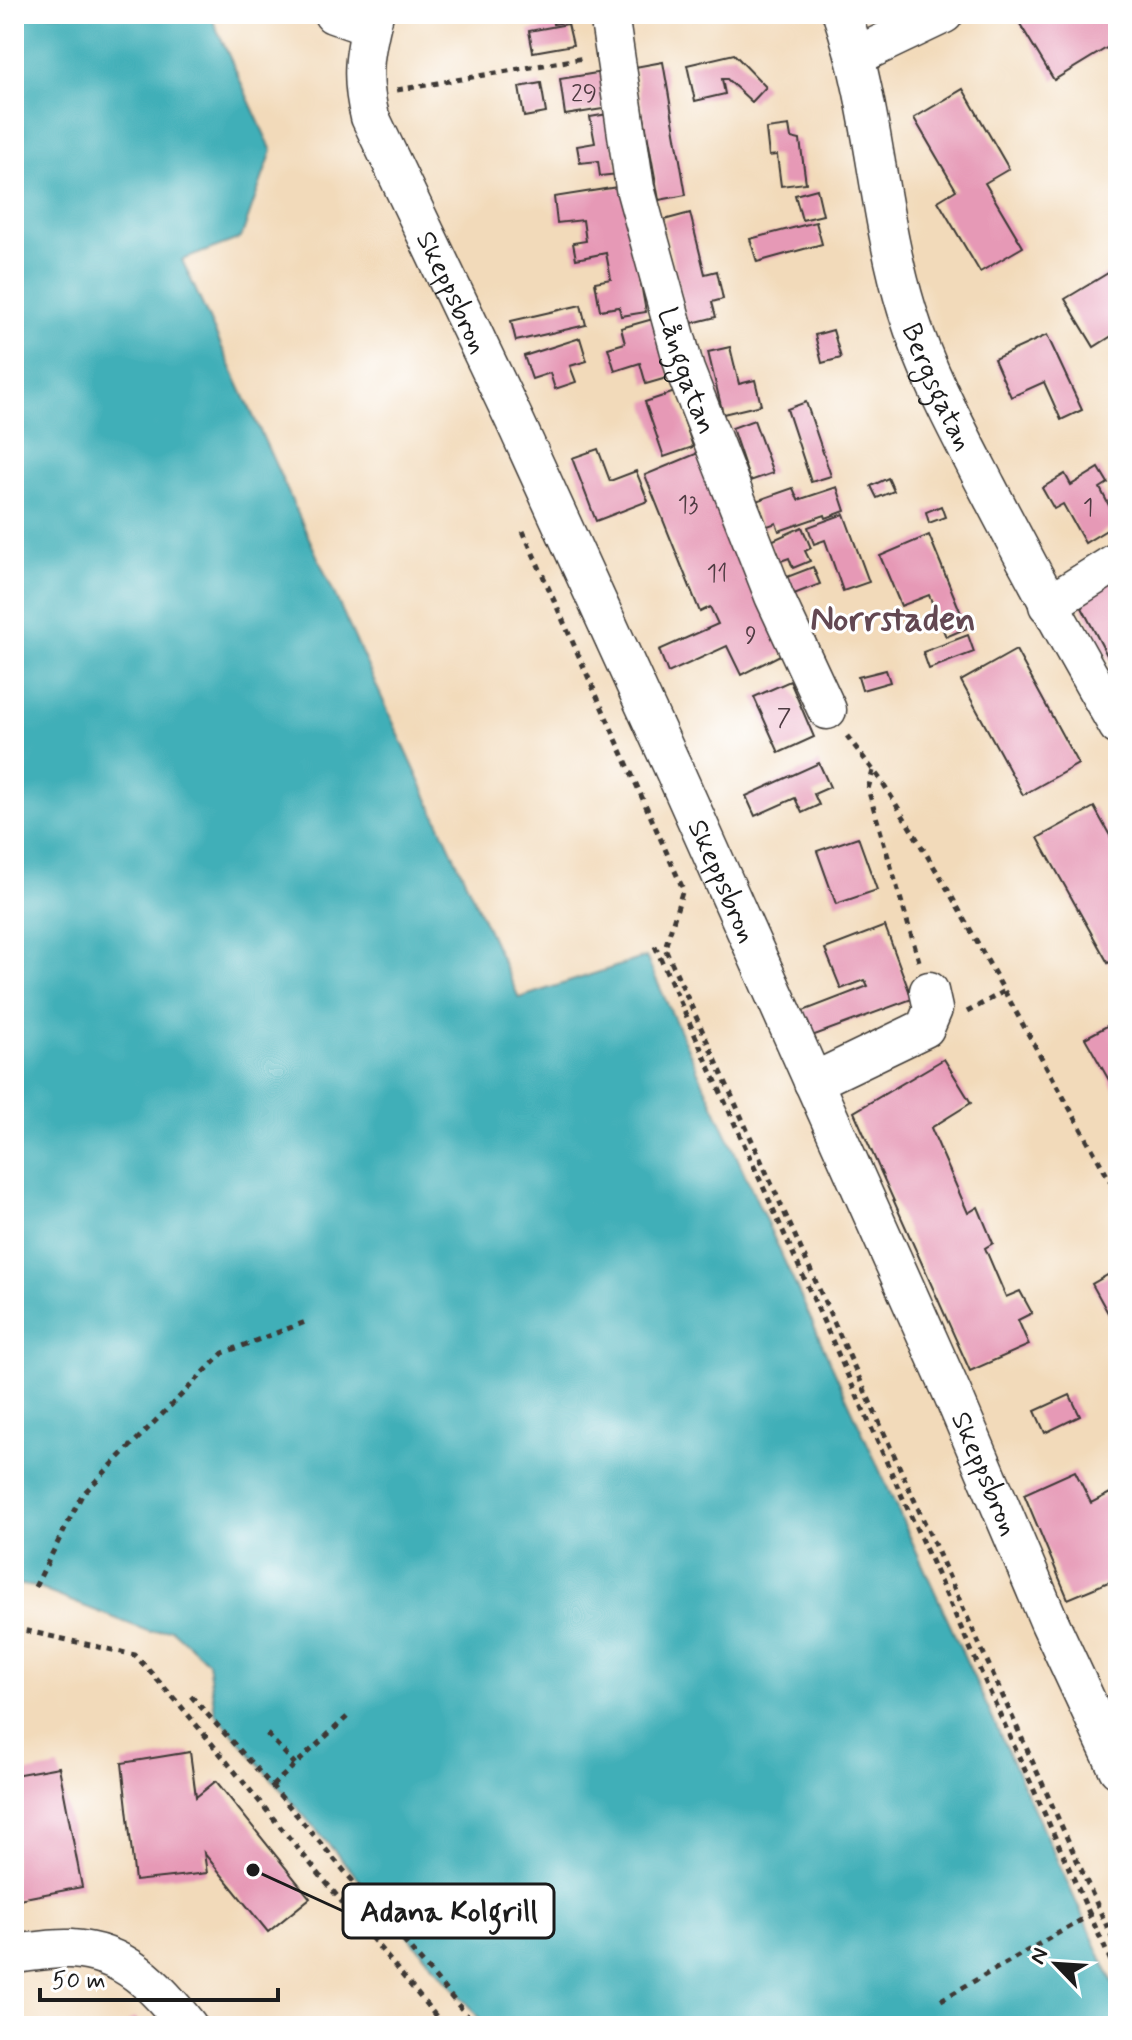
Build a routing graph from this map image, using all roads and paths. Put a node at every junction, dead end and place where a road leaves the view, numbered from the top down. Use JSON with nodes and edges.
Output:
{"nodes":[{"id":1,"x":333,"y":14,"type":"edge"},
{"id":2,"x":609,"y":14,"type":"edge"},
{"id":3,"x":842,"y":14,"type":"edge"},
{"id":4,"x":944,"y":14,"type":"edge"},
{"id":5,"x":372,"y":21,"type":"edge"},
{"id":6,"x":614,"y":54,"type":"junction"},
{"id":7,"x":856,"y":56,"type":"junction"},
{"id":8,"x":395,"y":90,"type":"dead end"},
{"id":9,"x":522,"y":529,"type":"dead end"},
{"id":10,"x":1118,"y":561,"type":"edge"},
{"id":11,"x":1048,"y":605,"type":"junction"},
{"id":12,"x":827,"y":710,"type":"joint"},
{"id":13,"x":1118,"y":726,"type":"edge"},
{"id":14,"x":873,"y":770,"type":"junction"},
{"id":15,"x":655,"y":946,"type":"dead end"},
{"id":16,"x":929,"y":991,"type":"joint"},
{"id":17,"x":1005,"y":991,"type":"junction"},
{"id":18,"x":964,"y":1013,"type":"dead end"},
{"id":19,"x":813,"y":1082,"type":"junction"},
{"id":20,"x":1118,"y":1195,"type":"edge"},
{"id":21,"x":308,"y":1321,"type":"dead end"},
{"id":22,"x":35,"y":1587,"type":"dead end"},
{"id":23,"x":14,"y":1628,"type":"edge"},
{"id":24,"x":191,"y":1696,"type":"dead end"},
{"id":25,"x":347,"y":1717,"type":"dead end"},
{"id":26,"x":267,"y":1734,"type":"dead end"},
{"id":27,"x":295,"y":1764,"type":"junction"},
{"id":28,"x":1118,"y":1769,"type":"edge"},
{"id":29,"x":272,"y":1786,"type":"junction"},
{"id":30,"x":1090,"y":1915,"type":"junction"},
{"id":31,"x":1118,"y":1951,"type":"edge"},
{"id":32,"x":14,"y":1954,"type":"edge"},
{"id":33,"x":1118,"y":1977,"type":"edge"},
{"id":34,"x":941,"y":2000,"type":"dead end"},
{"id":35,"x":188,"y":2026,"type":"edge"},
{"id":36,"x":444,"y":2026,"type":"edge"},
{"id":37,"x":476,"y":2026,"type":"edge"}],
"edges":[{"from":1,"to":5,"type":"street","name":"Skeppsbron"},
{"from":2,"to":6,"type":"street","name":"Långgatan"},
{"from":3,"to":7,"type":"street","name":"Bergsgatan"},
{"from":4,"to":7,"type":"street"},
{"from":5,"to":19,"type":"street","name":"Skeppsbron"},
{"from":6,"to":8,"type":"path"},
{"from":6,"to":12,"type":"street","name":"Långgatan"},
{"from":7,"to":11,"type":"street","name":"Bergsgatan"},
{"from":9,"to":31,"type":"path"},
{"from":10,"to":11,"type":"street"},
{"from":11,"to":13,"type":"street","name":"Bergsgatan"},
{"from":12,"to":14,"type":"path"},
{"from":14,"to":16,"type":"path"},
{"from":14,"to":17,"type":"path"},
{"from":15,"to":30,"type":"path"},
{"from":16,"to":19,"type":"street"},
{"from":17,"to":18,"type":"path"},
{"from":17,"to":20,"type":"path"},
{"from":19,"to":28,"type":"street","name":"Skeppsbron"},
{"from":21,"to":22,"type":"path"},
{"from":23,"to":36,"type":"path"},
{"from":24,"to":29,"type":"path"},
{"from":25,"to":27,"type":"path"},
{"from":26,"to":27,"type":"path"},
{"from":27,"to":29,"type":"path"},
{"from":29,"to":37,"type":"path"},
{"from":30,"to":33,"type":"path"},
{"from":30,"to":34,"type":"path"},
{"from":32,"to":35,"type":"street"}]}
